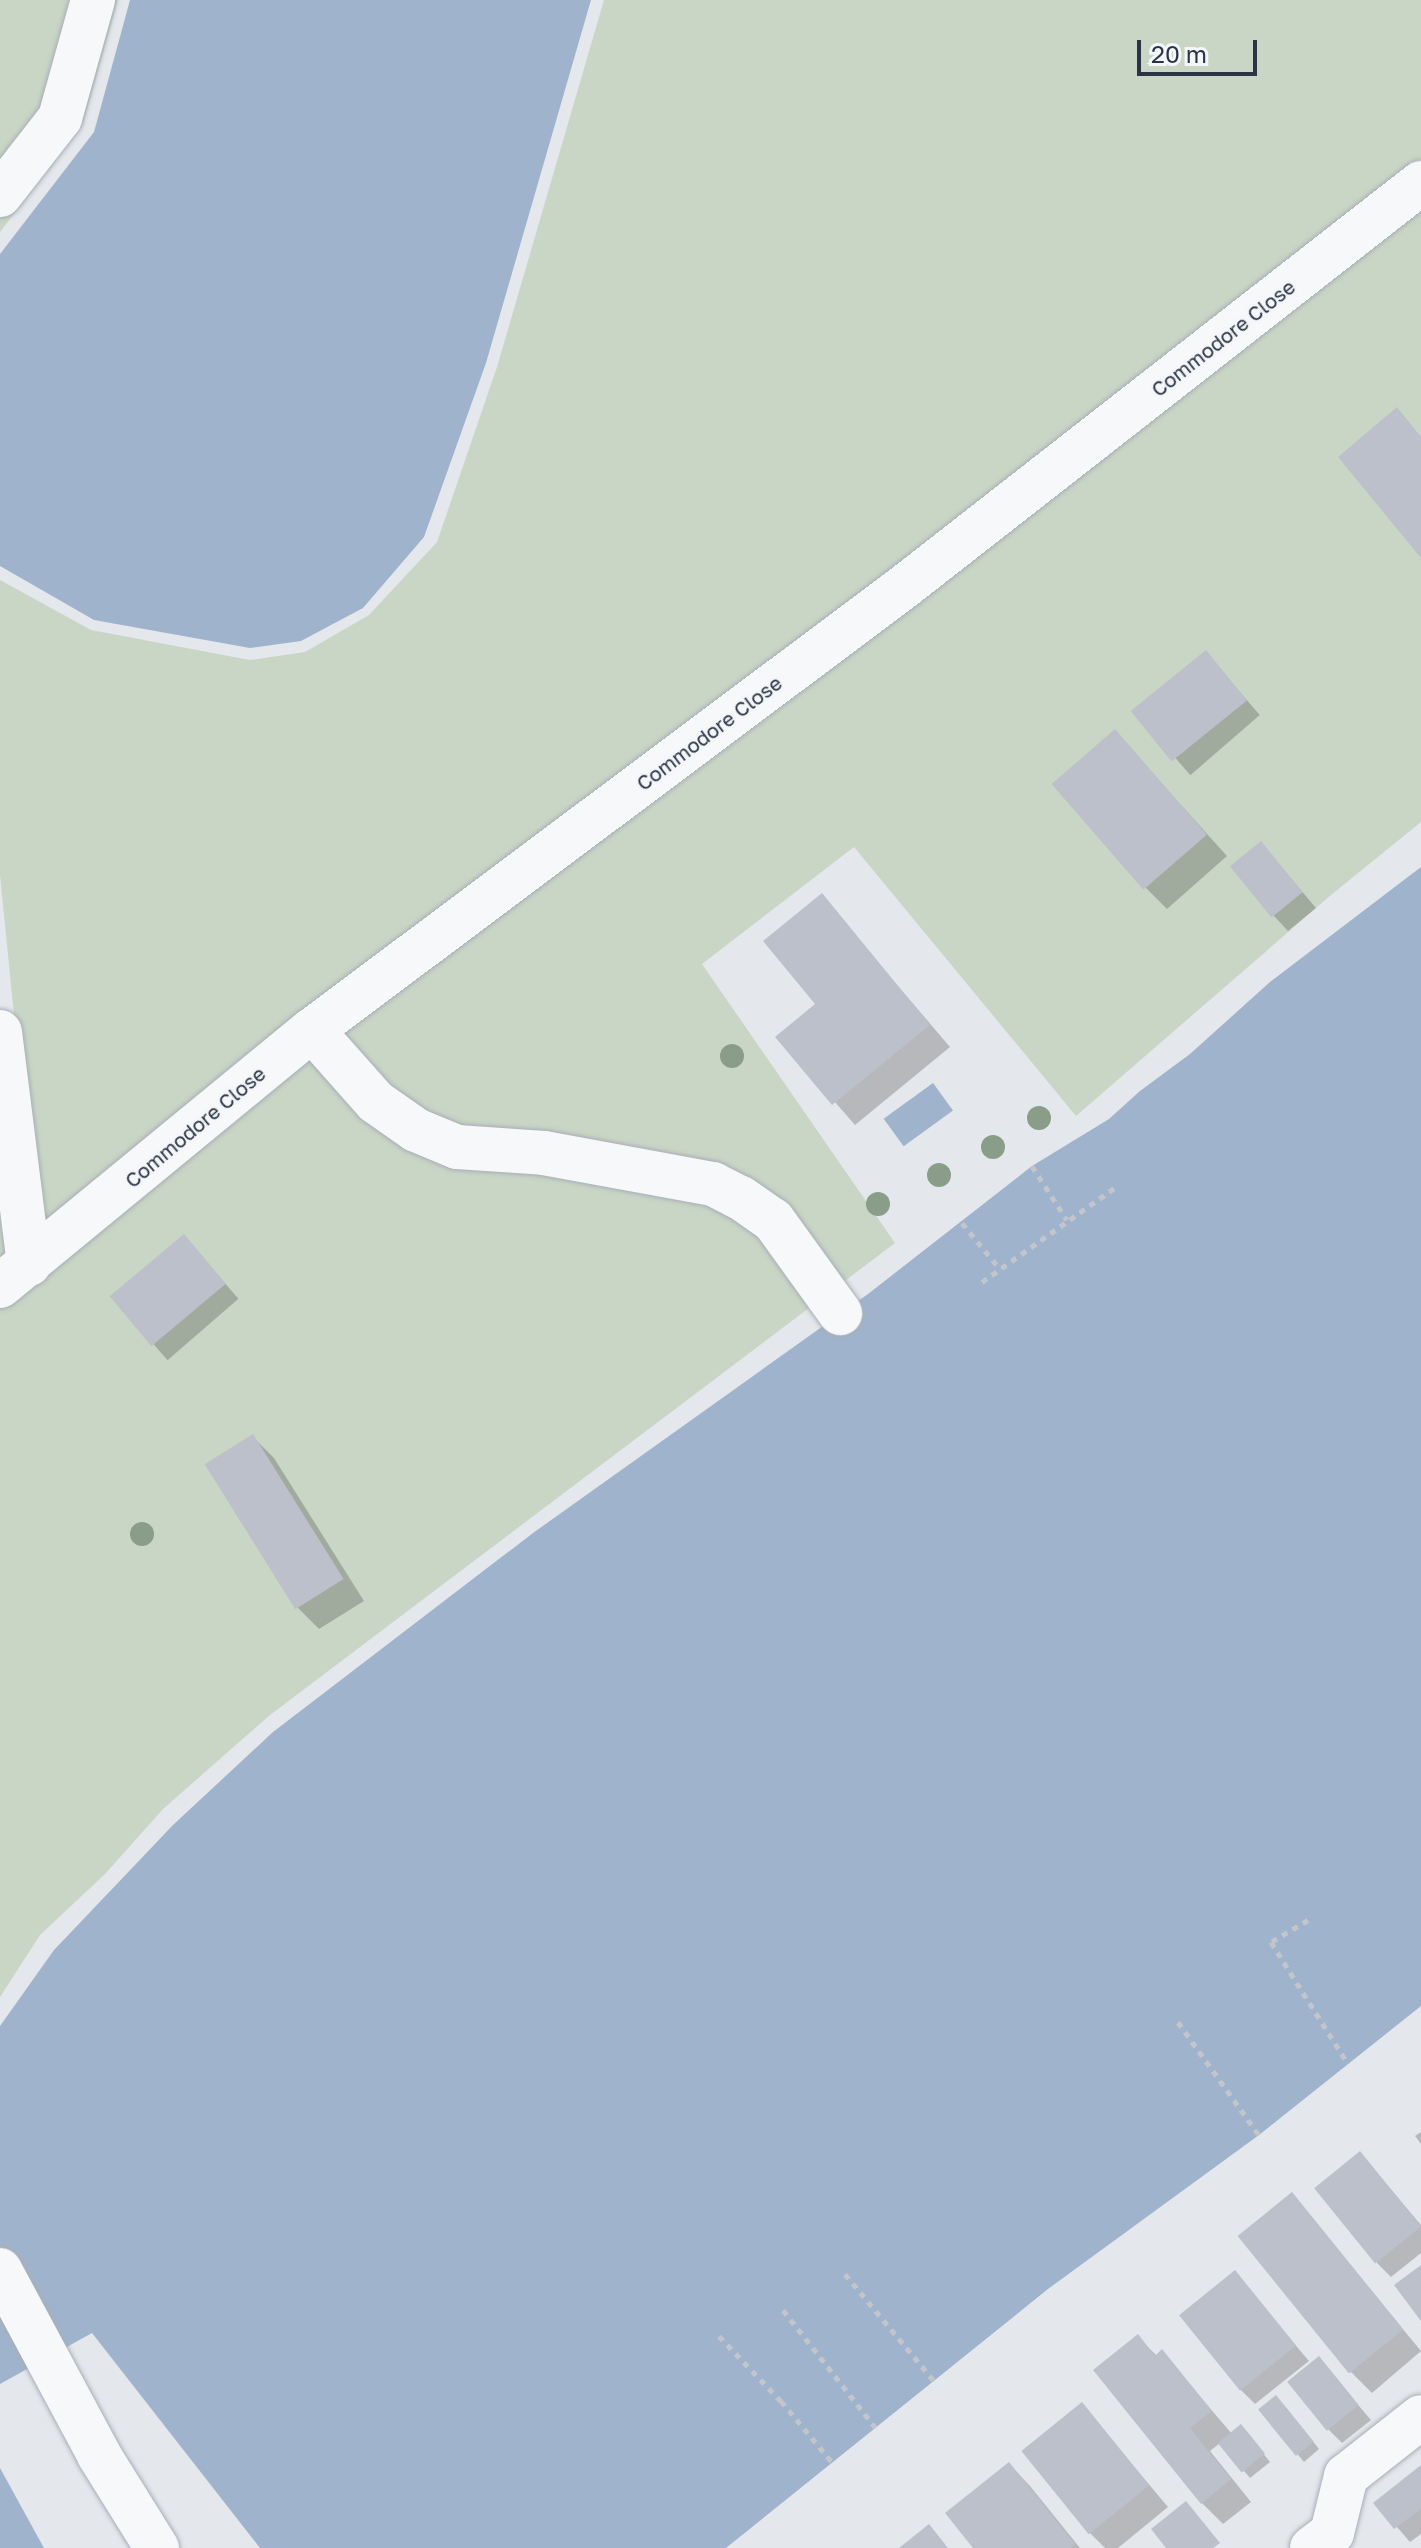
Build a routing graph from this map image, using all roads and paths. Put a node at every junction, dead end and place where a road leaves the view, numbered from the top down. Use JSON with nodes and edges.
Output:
{"nodes":[{"id":1,"x":93,"y":0,"type":"edge"},
{"id":2,"x":1421,"y":183,"type":"edge"},
{"id":3,"x":0,"y":195,"type":"edge"},
{"id":4,"x":312,"y":1030,"type":"junction"},
{"id":5,"x":0,"y":1032,"type":"edge"},
{"id":6,"x":1032,"y":1166,"type":"dead end"},
{"id":7,"x":1117,"y":1186,"type":"dead end"},
{"id":8,"x":1067,"y":1220,"type":"junction"},
{"id":9,"x":962,"y":1223,"type":"dead end"},
{"id":10,"x":1000,"y":1269,"type":"junction"},
{"id":11,"x":14,"y":1275,"type":"edge"},
{"id":12,"x":982,"y":1282,"type":"dead end"},
{"id":13,"x":840,"y":1313,"type":"dead end"},
{"id":14,"x":1308,"y":1920,"type":"dead end"},
{"id":15,"x":1178,"y":2022,"type":"dead end"},
{"id":16,"x":1348,"y":2064,"type":"dead end"},
{"id":17,"x":1259,"y":2135,"type":"dead end"},
{"id":18,"x":0,"y":2270,"type":"edge"},
{"id":19,"x":845,"y":2274,"type":"dead end"},
{"id":20,"x":783,"y":2310,"type":"dead end"},
{"id":21,"x":719,"y":2336,"type":"dead end"},
{"id":22,"x":934,"y":2381,"type":"dead end"},
{"id":23,"x":875,"y":2427,"type":"dead end"},
{"id":24,"x":1414,"y":2437,"type":"edge"},
{"id":25,"x":832,"y":2462,"type":"dead end"},
{"id":26,"x":157,"y":2548,"type":"edge"},
{"id":27,"x":1312,"y":2548,"type":"edge"}],
"edges":[{"from":1,"to":3,"type":"street"},
{"from":2,"to":4,"type":"street","name":"Commodore Close"},
{"from":4,"to":11,"type":"street","name":"Commodore Close"},
{"from":4,"to":13,"type":"street"},
{"from":5,"to":11,"type":"street"},
{"from":6,"to":8,"type":"path"},
{"from":7,"to":8,"type":"path"},
{"from":8,"to":10,"type":"path"},
{"from":9,"to":10,"type":"path"},
{"from":10,"to":12,"type":"path"},
{"from":14,"to":16,"type":"path"},
{"from":15,"to":17,"type":"path"},
{"from":18,"to":26,"type":"street"},
{"from":19,"to":22,"type":"path"},
{"from":20,"to":23,"type":"path"},
{"from":21,"to":25,"type":"path"},
{"from":24,"to":27,"type":"street"}]}
